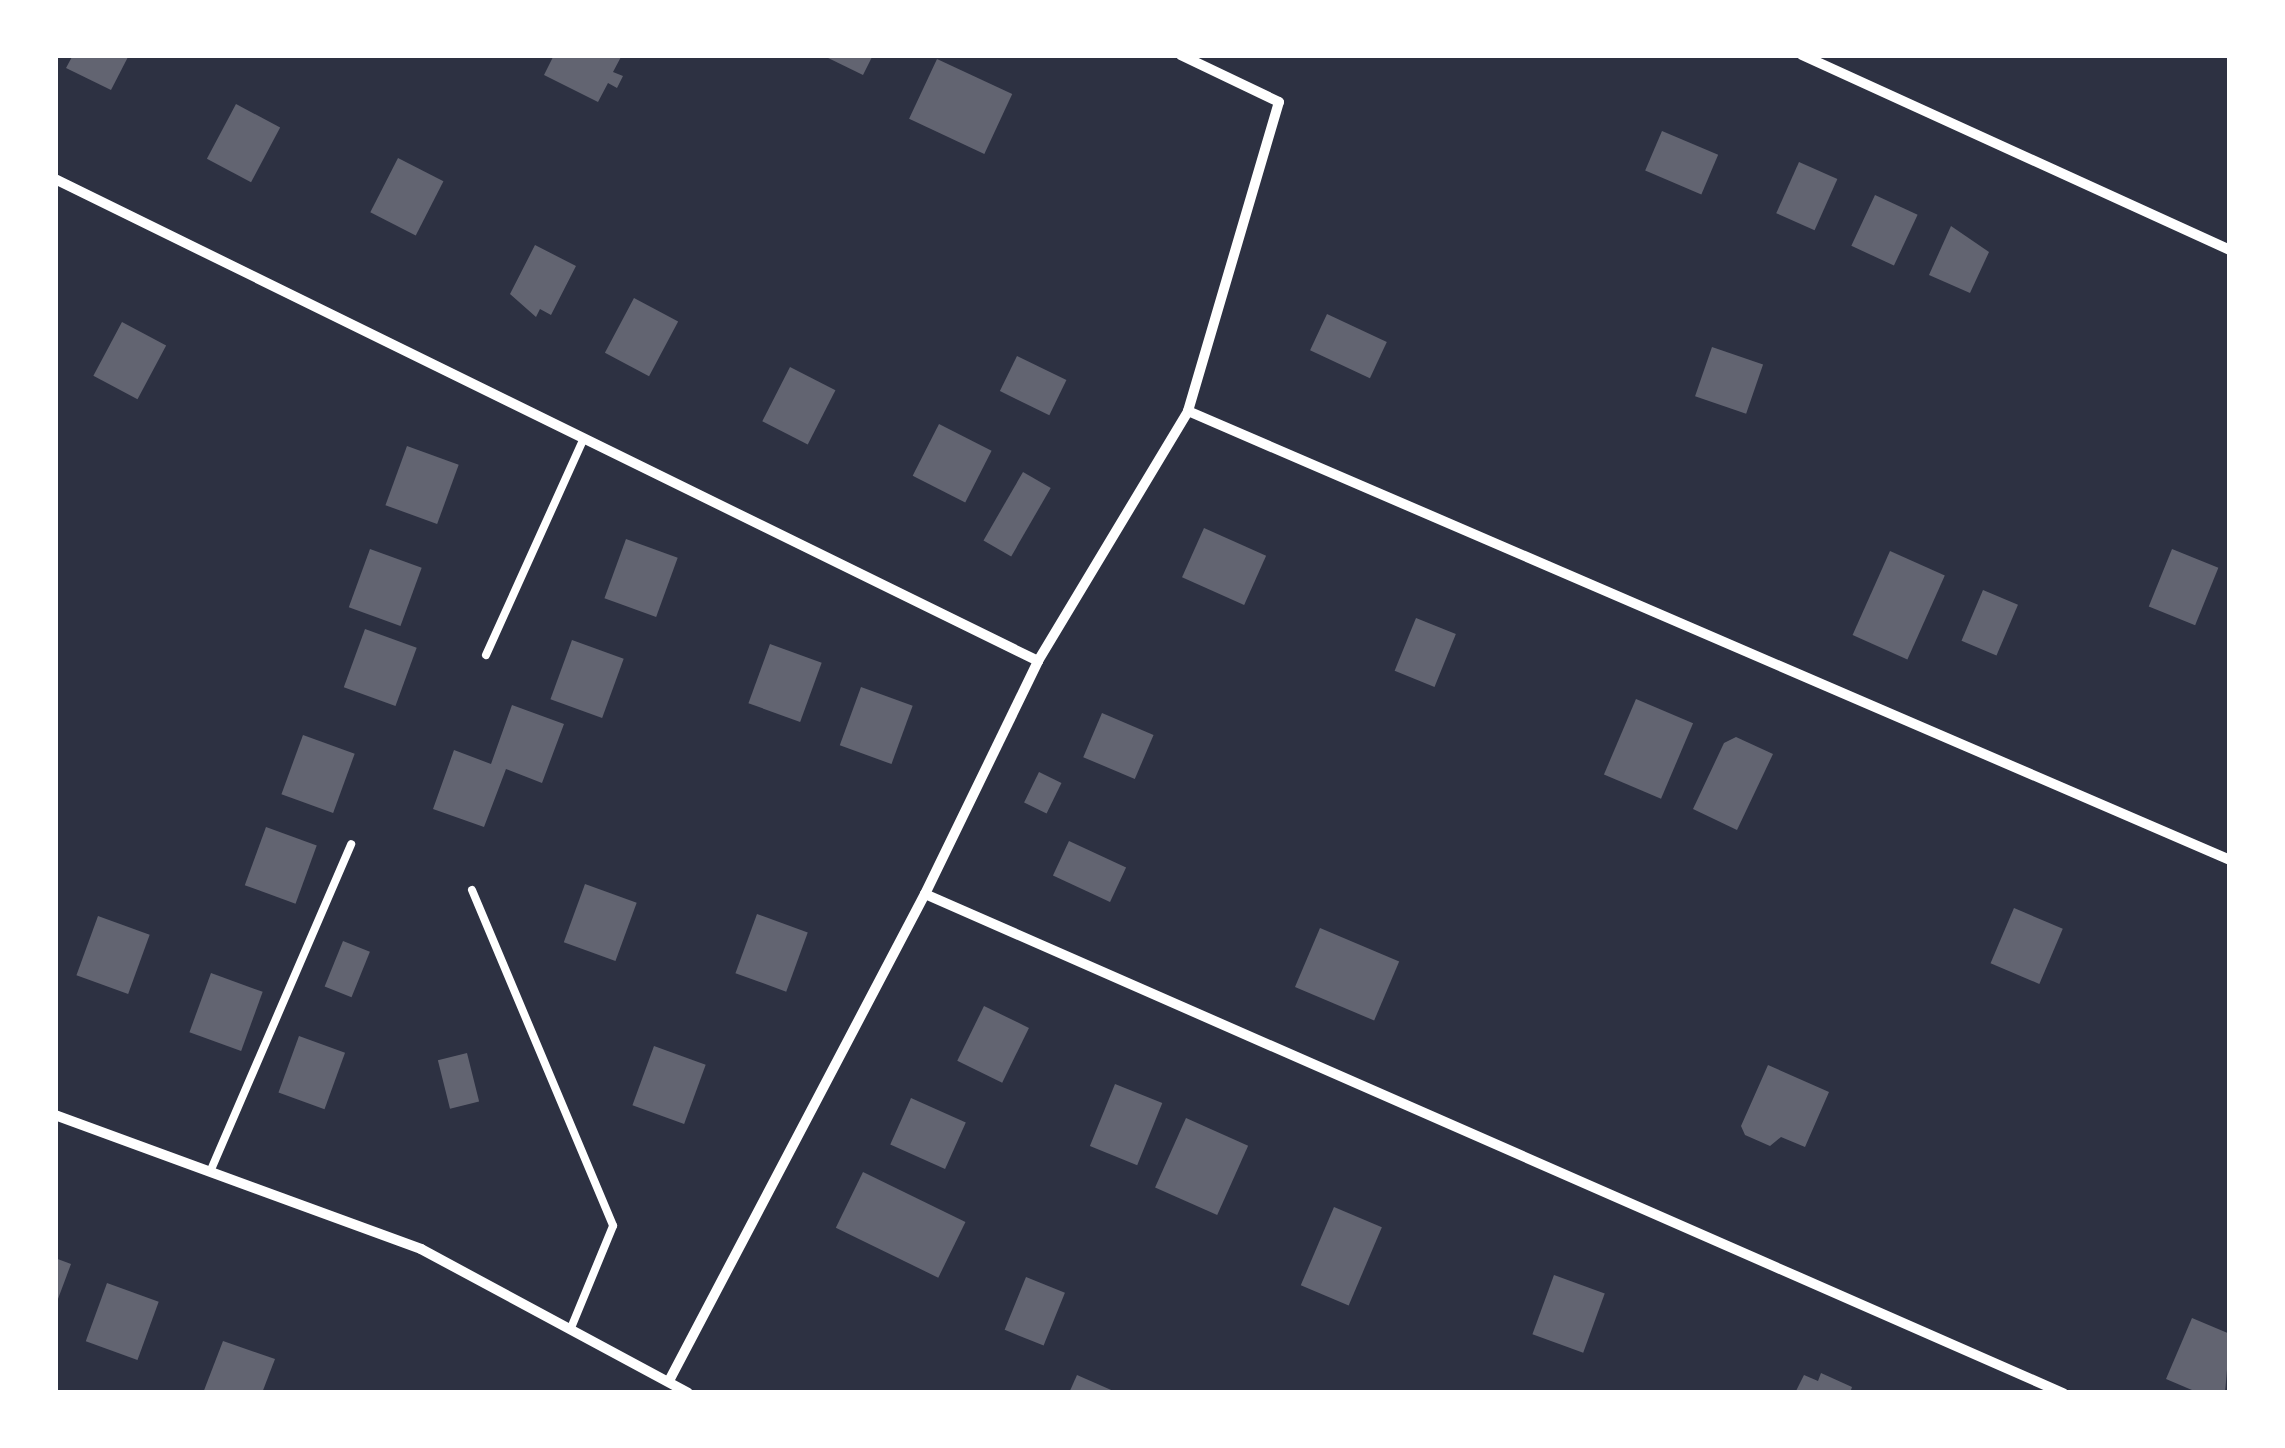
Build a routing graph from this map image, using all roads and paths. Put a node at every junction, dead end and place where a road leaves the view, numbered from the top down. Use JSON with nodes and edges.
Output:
{"nodes":[{"id":1,"x":1181,"y":55,"type":"edge"},
{"id":2,"x":1802,"y":55,"type":"edge"},
{"id":3,"x":55,"y":179,"type":"edge"},
{"id":4,"x":2230,"y":250,"type":"edge"},
{"id":5,"x":1188,"y":411,"type":"junction"},
{"id":6,"x":583,"y":440,"type":"junction"},
{"id":7,"x":486,"y":655,"type":"dead end"},
{"id":8,"x":1038,"y":662,"type":"junction"},
{"id":9,"x":352,"y":844,"type":"dead end"},
{"id":10,"x":2230,"y":860,"type":"edge"},
{"id":11,"x":472,"y":890,"type":"dead end"},
{"id":12,"x":925,"y":894,"type":"junction"},
{"id":13,"x":55,"y":1116,"type":"edge"},
{"id":14,"x":210,"y":1172,"type":"junction"},
{"id":15,"x":571,"y":1328,"type":"junction"},
{"id":16,"x":670,"y":1380,"type":"junction"},
{"id":17,"x":688,"y":1393,"type":"edge"},
{"id":18,"x":2063,"y":1393,"type":"edge"}],
"edges":[{"from":1,"to":5,"type":"street"},
{"from":2,"to":4,"type":"street"},
{"from":3,"to":6,"type":"street"},
{"from":5,"to":8,"type":"street"},
{"from":5,"to":10,"type":"street"},
{"from":6,"to":7,"type":"lane"},
{"from":6,"to":8,"type":"street"},
{"from":8,"to":12,"type":"street"},
{"from":9,"to":14,"type":"lane"},
{"from":11,"to":15,"type":"lane"},
{"from":12,"to":16,"type":"street"},
{"from":12,"to":18,"type":"street"},
{"from":13,"to":14,"type":"street"},
{"from":14,"to":15,"type":"street"},
{"from":15,"to":16,"type":"street"},
{"from":16,"to":17,"type":"street"}]}
